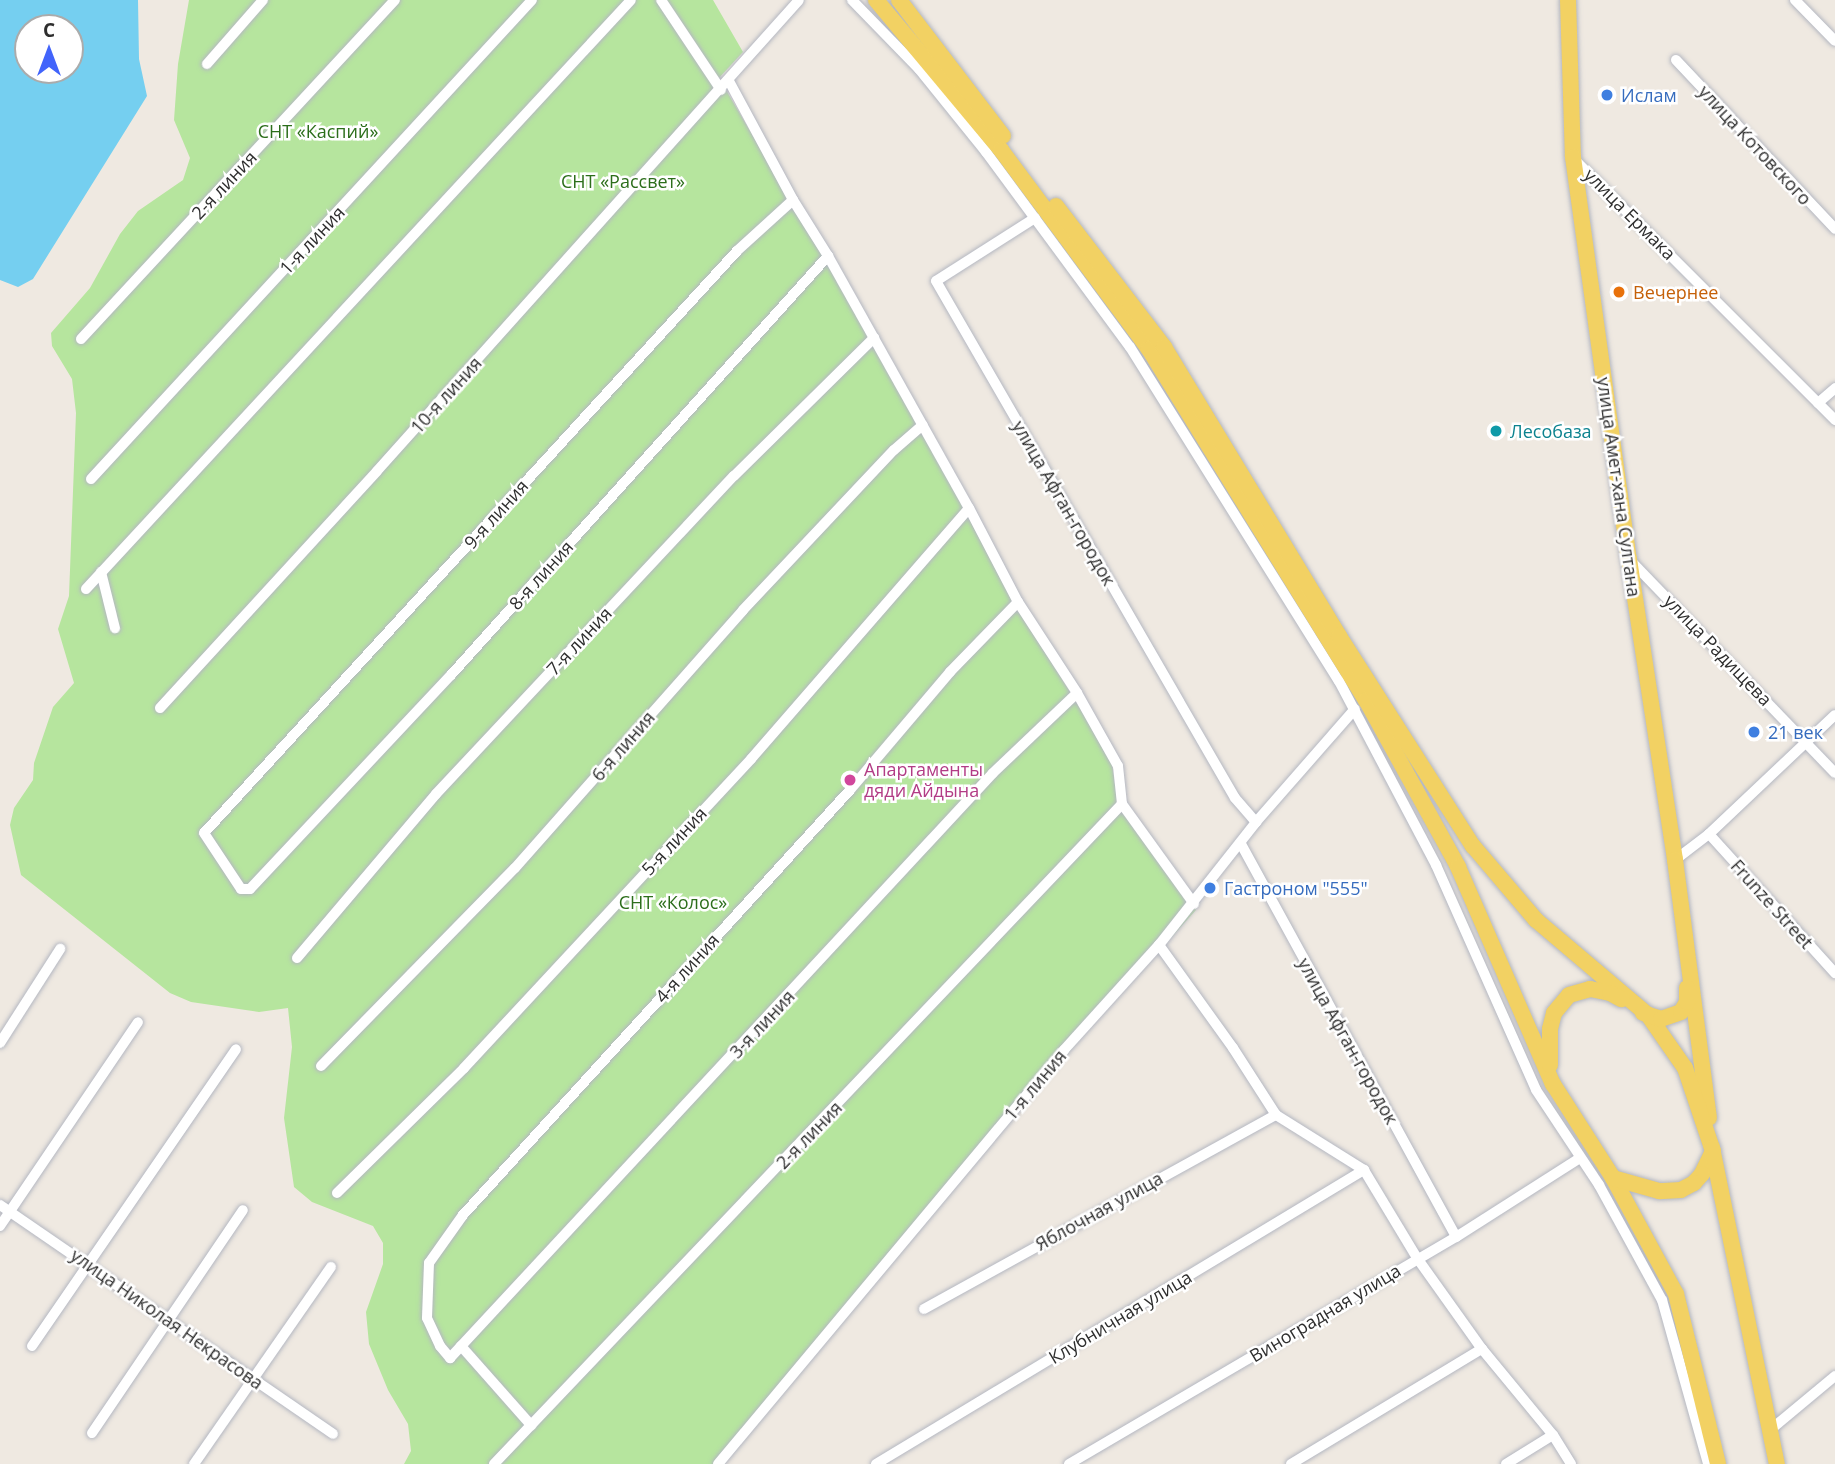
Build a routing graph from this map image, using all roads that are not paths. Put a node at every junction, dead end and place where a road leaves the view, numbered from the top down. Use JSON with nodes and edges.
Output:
{"nodes":[{"id":1,"x":263,"y":0,"type":"edge"},
{"id":2,"x":395,"y":0,"type":"edge"},
{"id":3,"x":532,"y":0,"type":"edge"},
{"id":4,"x":631,"y":0,"type":"edge"},
{"id":5,"x":660,"y":0,"type":"edge"},
{"id":6,"x":799,"y":0,"type":"edge"},
{"id":7,"x":852,"y":0,"type":"edge"},
{"id":8,"x":876,"y":0,"type":"edge"},
{"id":9,"x":899,"y":0,"type":"edge"},
{"id":10,"x":1568,"y":0,"type":"edge"},
{"id":11,"x":1795,"y":0,"type":"edge"},
{"id":12,"x":1835,"y":41,"type":"edge"},
{"id":13,"x":1676,"y":60,"type":"dead end"},
{"id":14,"x":207,"y":64,"type":"dead end"},
{"id":15,"x":729,"y":81,"type":"junction"},
{"id":16,"x":720,"y":90,"type":"junction"},
{"id":17,"x":1573,"y":157,"type":"junction"},
{"id":18,"x":793,"y":200,"type":"junction"},
{"id":19,"x":1035,"y":218,"type":"junction"},
{"id":20,"x":1835,"y":229,"type":"edge"},
{"id":21,"x":828,"y":256,"type":"junction"},
{"id":22,"x":874,"y":338,"type":"junction"},
{"id":23,"x":81,"y":339,"type":"dead end"},
{"id":24,"x":1835,"y":388,"type":"edge"},
{"id":25,"x":1818,"y":403,"type":"junction"},
{"id":26,"x":1835,"y":420,"type":"edge"},
{"id":27,"x":923,"y":425,"type":"junction"},
{"id":28,"x":91,"y":479,"type":"dead end"},
{"id":29,"x":969,"y":508,"type":"junction"},
{"id":30,"x":1629,"y":559,"type":"junction"},
{"id":31,"x":101,"y":572,"type":"junction"},
{"id":32,"x":86,"y":589,"type":"dead end"},
{"id":33,"x":1018,"y":602,"type":"junction"},
{"id":34,"x":115,"y":628,"type":"dead end"},
{"id":35,"x":1077,"y":693,"type":"junction"},
{"id":36,"x":160,"y":708,"type":"dead end"},
{"id":37,"x":1355,"y":709,"type":"junction"},
{"id":38,"x":1835,"y":715,"type":"edge"},
{"id":39,"x":1807,"y":742,"type":"junction"},
{"id":40,"x":1835,"y":773,"type":"edge"},
{"id":41,"x":1122,"y":804,"type":"junction"},
{"id":42,"x":1256,"y":822,"type":"junction"},
{"id":43,"x":1709,"y":834,"type":"junction"},
{"id":44,"x":1241,"y":844,"type":"junction"},
{"id":45,"x":1675,"y":860,"type":"junction"},
{"id":46,"x":250,"y":889,"type":"joint"},
{"id":47,"x":1194,"y":904,"type":"junction"},
{"id":48,"x":1159,"y":945,"type":"junction"},
{"id":49,"x":60,"y":949,"type":"dead end"},
{"id":50,"x":297,"y":958,"type":"dead end"},
{"id":51,"x":1688,"y":972,"type":"junction"},
{"id":52,"x":1835,"y":973,"type":"edge"},
{"id":53,"x":1647,"y":1015,"type":"junction"},
{"id":54,"x":138,"y":1022,"type":"dead end"},
{"id":55,"x":0,"y":1043,"type":"edge"},
{"id":56,"x":236,"y":1049,"type":"dead end"},
{"id":57,"x":321,"y":1066,"type":"dead end"},
{"id":58,"x":1553,"y":1084,"type":"junction"},
{"id":59,"x":1276,"y":1115,"type":"junction"},
{"id":60,"x":1713,"y":1150,"type":"junction"},
{"id":61,"x":1580,"y":1158,"type":"junction"},
{"id":62,"x":1364,"y":1170,"type":"junction"},
{"id":63,"x":1613,"y":1178,"type":"junction"},
{"id":64,"x":337,"y":1193,"type":"dead end"},
{"id":65,"x":0,"y":1205,"type":"edge"},
{"id":66,"x":243,"y":1210,"type":"dead end"},
{"id":67,"x":9,"y":1212,"type":"junction"},
{"id":68,"x":0,"y":1226,"type":"edge"},
{"id":69,"x":1456,"y":1237,"type":"junction"},
{"id":70,"x":1417,"y":1258,"type":"junction"},
{"id":71,"x":88,"y":1264,"type":"junction"},
{"id":72,"x":331,"y":1267,"type":"dead end"},
{"id":73,"x":924,"y":1309,"type":"dead end"},
{"id":74,"x":169,"y":1320,"type":"junction"},
{"id":75,"x":32,"y":1346,"type":"dead end"},
{"id":76,"x":461,"y":1346,"type":"junction"},
{"id":77,"x":1482,"y":1349,"type":"junction"},
{"id":78,"x":450,"y":1358,"type":"joint"},
{"id":79,"x":1835,"y":1376,"type":"edge"},
{"id":80,"x":254,"y":1378,"type":"junction"},
{"id":81,"x":531,"y":1425,"type":"junction"},
{"id":82,"x":1769,"y":1431,"type":"junction"},
{"id":83,"x":92,"y":1433,"type":"dead end"},
{"id":84,"x":333,"y":1434,"type":"dead end"},
{"id":85,"x":1553,"y":1435,"type":"junction"},
{"id":86,"x":194,"y":1464,"type":"edge"},
{"id":87,"x":494,"y":1464,"type":"edge"},
{"id":88,"x":718,"y":1464,"type":"edge"},
{"id":89,"x":876,"y":1464,"type":"edge"},
{"id":90,"x":1069,"y":1464,"type":"edge"},
{"id":91,"x":1291,"y":1464,"type":"edge"},
{"id":92,"x":1506,"y":1464,"type":"edge"},
{"id":93,"x":1572,"y":1464,"type":"edge"},
{"id":94,"x":1708,"y":1464,"type":"edge"},
{"id":95,"x":1718,"y":1464,"type":"edge"},
{"id":96,"x":1777,"y":1464,"type":"edge"}],
"edges":[{"from":1,"to":14,"type":"street"},
{"from":2,"to":23,"type":"street","name":"2-я линия"},
{"from":3,"to":28,"type":"street","name":"1-я линия"},
{"from":4,"to":31,"type":"street"},
{"from":5,"to":16,"type":"street"},
{"from":6,"to":15,"type":"street","name":"10-я линия"},
{"from":7,"to":19,"type":"street"},
{"from":8,"to":58,"type":"main road"},
{"from":9,"to":53,"type":"main road"},
{"from":10,"to":17,"type":"main road","name":"улица Амет-хана Султана"},
{"from":11,"to":12,"type":"street"},
{"from":13,"to":20,"type":"street","name":"улица Котовского"},
{"from":15,"to":16,"type":"street","name":"10-я линия"},
{"from":15,"to":18,"type":"street"},
{"from":16,"to":36,"type":"street","name":"10-я линия"},
{"from":17,"to":25,"type":"street","name":"улица Ермака"},
{"from":17,"to":30,"type":"main road","name":"улица Амет-хана Султана"},
{"from":18,"to":21,"type":"street"},
{"from":18,"to":46,"type":"street","name":"9-я линия"},
{"from":19,"to":37,"type":"street"},
{"from":19,"to":42,"type":"street","name":"улица Афган-городок"},
{"from":21,"to":22,"type":"street"},
{"from":21,"to":46,"type":"street","name":"8-я линия"},
{"from":22,"to":27,"type":"street"},
{"from":22,"to":50,"type":"street","name":"7-я линия"},
{"from":24,"to":25,"type":"street"},
{"from":25,"to":26,"type":"street","name":"улица Ермака"},
{"from":27,"to":29,"type":"street"},
{"from":27,"to":57,"type":"street","name":"6-я линия"},
{"from":29,"to":33,"type":"street"},
{"from":29,"to":64,"type":"street","name":"5-я линия"},
{"from":30,"to":39,"type":"street","name":"улица Радищева"},
{"from":30,"to":45,"type":"main road","name":"улица Амет-хана Султана"},
{"from":31,"to":32,"type":"street"},
{"from":31,"to":34,"type":"street"},
{"from":33,"to":35,"type":"street"},
{"from":33,"to":78,"type":"street","name":"4-я линия"},
{"from":35,"to":41,"type":"street"},
{"from":35,"to":76,"type":"street","name":"3-я линия"},
{"from":37,"to":42,"type":"street","name":"1-я линия"},
{"from":37,"to":61,"type":"street"},
{"from":38,"to":39,"type":"street"},
{"from":39,"to":40,"type":"street","name":"улица Радищева"},
{"from":39,"to":43,"type":"street"},
{"from":41,"to":47,"type":"street"},
{"from":41,"to":81,"type":"street","name":"2-я линия"},
{"from":42,"to":44,"type":"street","name":"1-я линия"},
{"from":43,"to":45,"type":"street"},
{"from":43,"to":52,"type":"street","name":"Frunze Street"},
{"from":44,"to":47,"type":"street","name":"1-я линия"},
{"from":44,"to":69,"type":"street","name":"улица Афган-городок"},
{"from":45,"to":51,"type":"main road","name":"улица Амет-хана Султана"},
{"from":47,"to":48,"type":"street","name":"1-я линия"},
{"from":48,"to":59,"type":"street"},
{"from":48,"to":88,"type":"street","name":"1-я линия"},
{"from":49,"to":55,"type":"street"},
{"from":51,"to":53,"type":"main road"},
{"from":51,"to":60,"type":"main road"},
{"from":53,"to":58,"type":"main road"},
{"from":53,"to":60,"type":"main road"},
{"from":54,"to":67,"type":"street"},
{"from":56,"to":71,"type":"street"},
{"from":58,"to":63,"type":"main road"},
{"from":59,"to":62,"type":"street"},
{"from":59,"to":73,"type":"street","name":"Яблочная улица"},
{"from":60,"to":63,"type":"main road"},
{"from":60,"to":82,"type":"main road"},
{"from":61,"to":69,"type":"street","name":"Виноградная улица"},
{"from":61,"to":94,"type":"street"},
{"from":62,"to":70,"type":"street"},
{"from":62,"to":89,"type":"street","name":"Клубничная улица"},
{"from":63,"to":95,"type":"main road"},
{"from":65,"to":67,"type":"street","name":"улица Николая Некрасова"},
{"from":66,"to":74,"type":"street"},
{"from":67,"to":68,"type":"street"},
{"from":67,"to":71,"type":"street","name":"улица Николая Некрасова"},
{"from":69,"to":70,"type":"street","name":"Виноградная улица"},
{"from":70,"to":77,"type":"street"},
{"from":70,"to":90,"type":"street","name":"Виноградная улица"},
{"from":71,"to":74,"type":"street","name":"улица Николая Некрасова"},
{"from":71,"to":75,"type":"street"},
{"from":72,"to":80,"type":"street"},
{"from":74,"to":80,"type":"street","name":"улица Николая Некрасова"},
{"from":74,"to":83,"type":"street"},
{"from":76,"to":78,"type":"street","name":"3-я линия"},
{"from":76,"to":81,"type":"street"},
{"from":77,"to":85,"type":"street"},
{"from":77,"to":91,"type":"street"},
{"from":79,"to":82,"type":"street"},
{"from":80,"to":84,"type":"street","name":"улица Николая Некрасова"},
{"from":80,"to":86,"type":"street"},
{"from":81,"to":87,"type":"street","name":"2-я линия"},
{"from":82,"to":96,"type":"main road"},
{"from":85,"to":92,"type":"street"},
{"from":85,"to":93,"type":"street"}]}
